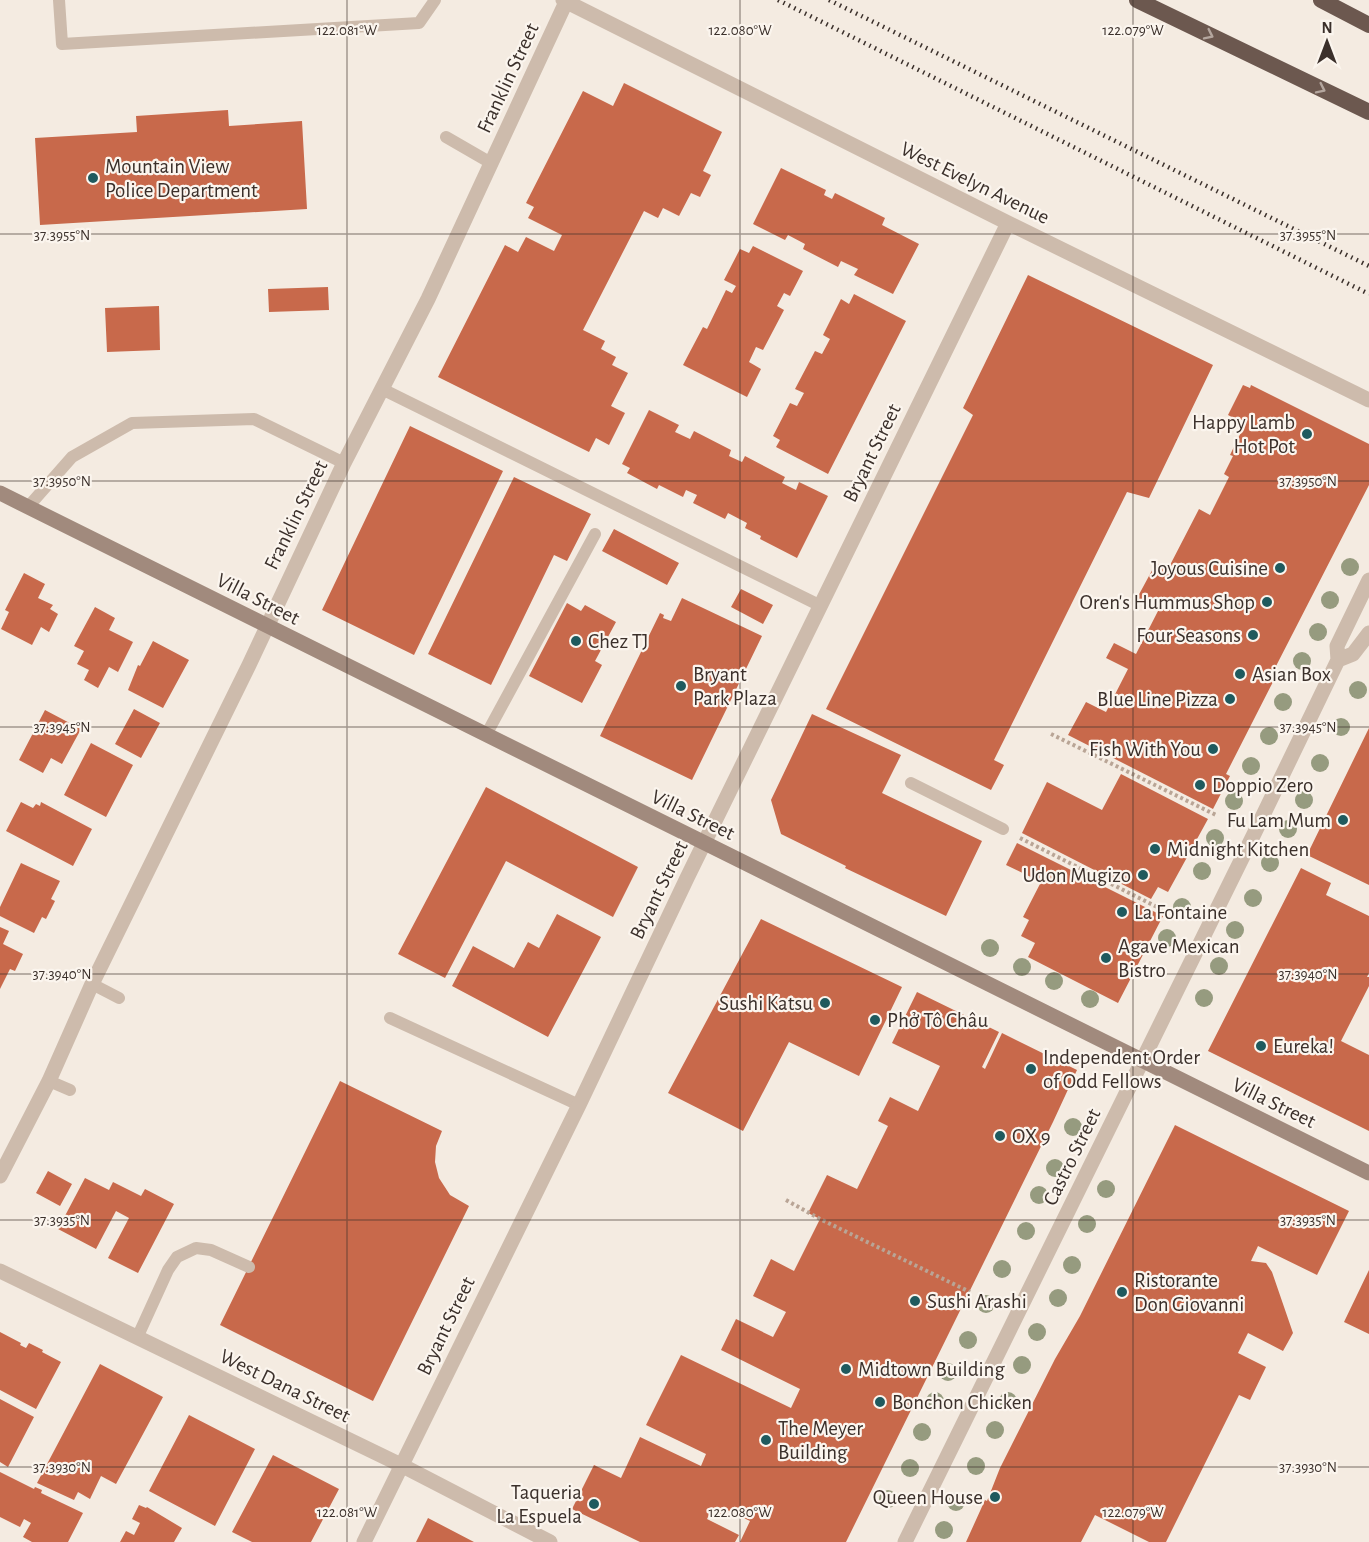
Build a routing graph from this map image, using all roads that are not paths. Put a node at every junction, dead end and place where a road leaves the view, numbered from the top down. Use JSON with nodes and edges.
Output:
{"nodes":[{"id":1,"x":59,"y":0,"type":"edge"},
{"id":2,"x":435,"y":0,"type":"edge"},
{"id":3,"x":1137,"y":0,"type":"edge"},
{"id":4,"x":1321,"y":0,"type":"edge"},
{"id":5,"x":564,"y":1,"type":"edge"},
{"id":6,"x":1369,"y":25,"type":"edge"},
{"id":7,"x":1369,"y":112,"type":"edge"},
{"id":8,"x":446,"y":137,"type":"dead end"},
{"id":9,"x":491,"y":163,"type":"junction"},
{"id":10,"x":1008,"y":223,"type":"junction"},
{"id":11,"x":382,"y":388,"type":"junction"},
{"id":12,"x":1369,"y":400,"type":"edge"},
{"id":13,"x":344,"y":464,"type":"junction"},
{"id":14,"x":0,"y":493,"type":"edge"},
{"id":15,"x":28,"y":507,"type":"junction"},
{"id":16,"x":595,"y":534,"type":"dead end"},
{"id":17,"x":1369,"y":580,"type":"edge"},
{"id":18,"x":821,"y":606,"type":"junction"},
{"id":19,"x":267,"y":626,"type":"junction"},
{"id":20,"x":1369,"y":633,"type":"edge"},
{"id":21,"x":1338,"y":660,"type":"junction"},
{"id":22,"x":486,"y":735,"type":"junction"},
{"id":23,"x":911,"y":783,"type":"dead end"},
{"id":24,"x":1004,"y":829,"type":"road end"},
{"id":25,"x":705,"y":843,"type":"junction"},
{"id":26,"x":92,"y":984,"type":"junction"},
{"id":27,"x":119,"y":998,"type":"dead end"},
{"id":28,"x":390,"y":1018,"type":"dead end"},
{"id":29,"x":1143,"y":1061,"type":"junction"},
{"id":30,"x":49,"y":1081,"type":"junction"},
{"id":31,"x":70,"y":1090,"type":"dead end"},
{"id":32,"x":579,"y":1105,"type":"junction"},
{"id":33,"x":1369,"y":1173,"type":"edge"},
{"id":34,"x":0,"y":1176,"type":"edge"},
{"id":35,"x":249,"y":1267,"type":"dead end"},
{"id":36,"x":0,"y":1271,"type":"edge"},
{"id":37,"x":137,"y":1338,"type":"junction"},
{"id":38,"x":401,"y":1465,"type":"junction"},
{"id":39,"x":364,"y":1542,"type":"edge"},
{"id":40,"x":550,"y":1542,"type":"edge"},
{"id":41,"x":905,"y":1542,"type":"edge"}],
"edges":[{"from":1,"to":2,"type":"lane"},
{"from":3,"to":7,"type":"highway","one_way":true},
{"from":4,"to":6,"type":"highway"},
{"from":5,"to":9,"type":"street","name":"Franklin Street"},
{"from":5,"to":10,"type":"street","name":"West Evelyn Avenue"},
{"from":8,"to":9,"type":"lane"},
{"from":9,"to":11,"type":"street","name":"Franklin Street"},
{"from":10,"to":12,"type":"street","name":"West Evelyn Avenue"},
{"from":10,"to":18,"type":"street","name":"Bryant Street"},
{"from":11,"to":13,"type":"street","name":"Franklin Street"},
{"from":11,"to":18,"type":"lane"},
{"from":13,"to":15,"type":"lane"},
{"from":13,"to":19,"type":"street","name":"Franklin Street"},
{"from":14,"to":15,"type":"main road","name":"Villa Street"},
{"from":15,"to":19,"type":"main road","name":"Villa Street"},
{"from":16,"to":22,"type":"lane"},
{"from":17,"to":21,"type":"street","name":"Castro Street"},
{"from":18,"to":25,"type":"street","name":"Bryant Street"},
{"from":19,"to":22,"type":"main road","name":"Villa Street"},
{"from":19,"to":26,"type":"street","name":"Franklin Street"},
{"from":20,"to":21,"type":"street","name":"Castro Street"},
{"from":21,"to":29,"type":"street","name":"Castro Street"},
{"from":22,"to":25,"type":"main road","name":"Villa Street"},
{"from":23,"to":24,"type":"lane"},
{"from":25,"to":29,"type":"main road","name":"Villa Street"},
{"from":25,"to":32,"type":"street","name":"Bryant Street"},
{"from":26,"to":27,"type":"lane"},
{"from":26,"to":30,"type":"street","name":"Franklin Street"},
{"from":28,"to":32,"type":"lane"},
{"from":29,"to":33,"type":"main road","name":"Villa Street"},
{"from":29,"to":41,"type":"street","name":"Castro Street"},
{"from":30,"to":31,"type":"lane"},
{"from":30,"to":34,"type":"street","name":"Franklin Street"},
{"from":32,"to":38,"type":"street","name":"Bryant Street"},
{"from":35,"to":37,"type":"lane"},
{"from":36,"to":37,"type":"street","name":"West Dana Street"},
{"from":37,"to":38,"type":"street","name":"West Dana Street"},
{"from":38,"to":39,"type":"street","name":"Bryant Street"},
{"from":38,"to":40,"type":"street","name":"West Dana Street"}]}
